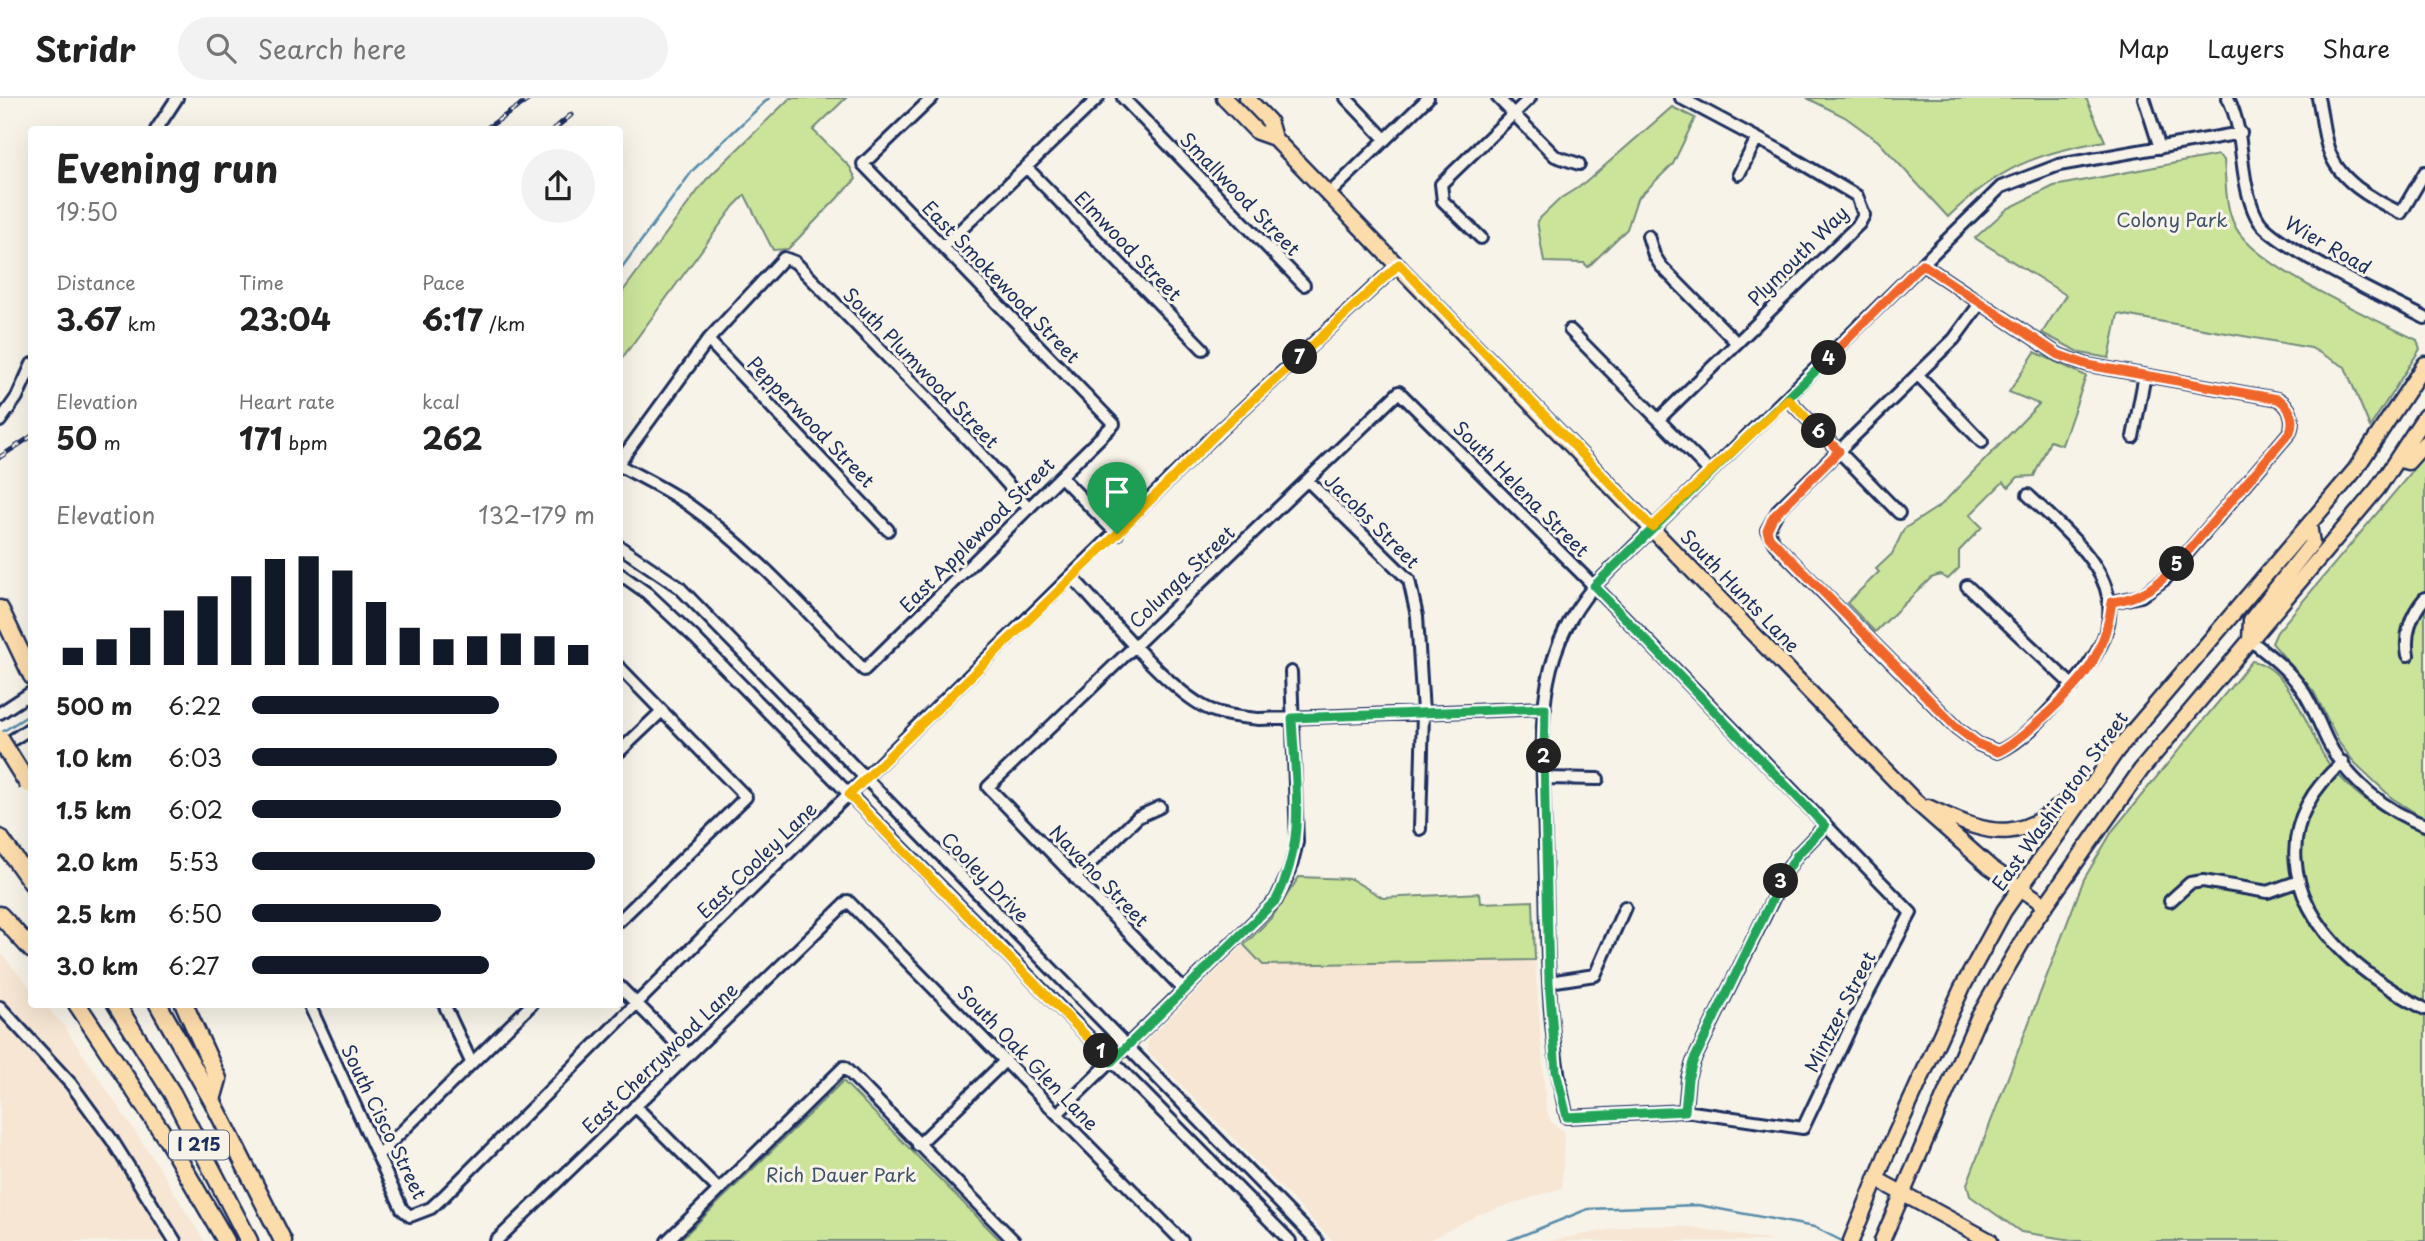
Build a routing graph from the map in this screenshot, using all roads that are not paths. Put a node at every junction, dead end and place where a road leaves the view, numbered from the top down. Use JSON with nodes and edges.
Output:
{"nodes":[{"id":1,"x":177,"y":98,"type":"edge"},
{"id":2,"x":932,"y":98,"type":"edge"},
{"id":3,"x":1098,"y":98,"type":"edge"},
{"id":4,"x":1123,"y":98,"type":"edge"},
{"id":5,"x":1224,"y":98,"type":"edge"},
{"id":6,"x":1247,"y":98,"type":"edge"},
{"id":7,"x":1346,"y":98,"type":"edge"},
{"id":8,"x":1428,"y":98,"type":"edge"},
{"id":9,"x":1499,"y":98,"type":"edge"},
{"id":10,"x":1530,"y":98,"type":"edge"},
{"id":11,"x":1681,"y":98,"type":"edge"},
{"id":12,"x":2144,"y":98,"type":"edge"},
{"id":13,"x":2228,"y":98,"type":"edge"},
{"id":14,"x":2318,"y":98,"type":"edge"},
{"id":15,"x":1513,"y":114,"type":"junction"},
{"id":16,"x":159,"y":126,"type":"edge"},
{"id":17,"x":2241,"y":133,"type":"junction"},
{"id":18,"x":1274,"y":138,"type":"junction"},
{"id":19,"x":1757,"y":138,"type":"junction"},
{"id":20,"x":1385,"y":139,"type":"junction"},
{"id":21,"x":2160,"y":148,"type":"junction"},
{"id":22,"x":1580,"y":164,"type":"dead end"},
{"id":23,"x":1026,"y":167,"type":"junction"},
{"id":24,"x":2425,"y":172,"type":"edge"},
{"id":25,"x":1739,"y":174,"type":"dead end"},
{"id":26,"x":1329,"y":194,"type":"junction"},
{"id":27,"x":1648,"y":236,"type":"dead end"},
{"id":28,"x":1481,"y":238,"type":"dead end"},
{"id":29,"x":943,"y":247,"type":"junction"},
{"id":30,"x":1399,"y":264,"type":"junction"},
{"id":31,"x":1922,"y":264,"type":"junction"},
{"id":32,"x":1304,"y":285,"type":"dead end"},
{"id":33,"x":1979,"y":305,"type":"junction"},
{"id":34,"x":2425,"y":318,"type":"edge"},
{"id":35,"x":1570,"y":330,"type":"dead end"},
{"id":36,"x":708,"y":340,"type":"junction"},
{"id":37,"x":1736,"y":342,"type":"junction"},
{"id":38,"x":1203,"y":349,"type":"dead end"},
{"id":39,"x":2425,"y":364,"type":"edge"},
{"id":40,"x":28,"y":372,"type":"edge"},
{"id":41,"x":1918,"y":375,"type":"junction"},
{"id":42,"x":2145,"y":375,"type":"junction"},
{"id":43,"x":1399,"y":391,"type":"joint"},
{"id":44,"x":1788,"y":399,"type":"junction"},
{"id":45,"x":2425,"y":416,"type":"edge"},
{"id":46,"x":1659,"y":419,"type":"junction"},
{"id":47,"x":0,"y":421,"type":"edge"},
{"id":48,"x":1114,"y":424,"type":"joint"},
{"id":49,"x":2133,"y":437,"type":"dead end"},
{"id":50,"x":1982,"y":442,"type":"dead end"},
{"id":51,"x":2425,"y":443,"type":"edge"},
{"id":52,"x":1839,"y":451,"type":"junction"},
{"id":53,"x":623,"y":459,"type":"edge"},
{"id":54,"x":2397,"y":459,"type":"junction"},
{"id":55,"x":623,"y":465,"type":"edge"},
{"id":56,"x":1710,"y":472,"type":"junction"},
{"id":57,"x":1061,"y":477,"type":"junction"},
{"id":58,"x":1308,"y":481,"type":"junction"},
{"id":59,"x":2028,"y":495,"type":"dead end"},
{"id":60,"x":1029,"y":508,"type":"junction"},
{"id":61,"x":1899,"y":513,"type":"dead end"},
{"id":62,"x":2309,"y":525,"type":"junction"},
{"id":63,"x":1652,"y":527,"type":"junction"},
{"id":64,"x":888,"y":530,"type":"dead end"},
{"id":65,"x":1117,"y":534,"type":"junction"},
{"id":66,"x":623,"y":549,"type":"edge"},
{"id":67,"x":623,"y":575,"type":"edge"},
{"id":68,"x":1072,"y":577,"type":"junction"},
{"id":69,"x":1594,"y":586,"type":"junction"},
{"id":70,"x":1967,"y":586,"type":"dead end"},
{"id":71,"x":2425,"y":598,"type":"edge"},
{"id":72,"x":2112,"y":602,"type":"junction"},
{"id":73,"x":0,"y":608,"type":"edge"},
{"id":74,"x":2250,"y":640,"type":"junction"},
{"id":75,"x":1136,"y":645,"type":"junction"},
{"id":76,"x":2408,"y":655,"type":"dead end"},
{"id":77,"x":28,"y":668,"type":"edge"},
{"id":78,"x":623,"y":671,"type":"edge"},
{"id":79,"x":1290,"y":672,"type":"dead end"},
{"id":80,"x":2073,"y":686,"type":"junction"},
{"id":81,"x":28,"y":695,"type":"edge"},
{"id":82,"x":1545,"y":708,"type":"junction"},
{"id":83,"x":662,"y":711,"type":"junction"},
{"id":84,"x":1423,"y":712,"type":"junction"},
{"id":85,"x":0,"y":713,"type":"edge"},
{"id":86,"x":1292,"y":718,"type":"junction"},
{"id":87,"x":28,"y":730,"type":"edge"},
{"id":88,"x":0,"y":739,"type":"edge"},
{"id":89,"x":0,"y":748,"type":"edge"},
{"id":90,"x":623,"y":748,"type":"edge"},
{"id":91,"x":2343,"y":762,"type":"junction"},
{"id":92,"x":2099,"y":774,"type":"junction"},
{"id":93,"x":1544,"y":778,"type":"junction"},
{"id":94,"x":1598,"y":779,"type":"dead end"},
{"id":95,"x":866,"y":780,"type":"junction"},
{"id":96,"x":28,"y":784,"type":"edge"},
{"id":97,"x":988,"y":787,"type":"joint"},
{"id":98,"x":849,"y":795,"type":"junction"},
{"id":99,"x":1915,"y":801,"type":"junction"},
{"id":100,"x":1160,"y":807,"type":"dead end"},
{"id":101,"x":2425,"y":825,"type":"edge"},
{"id":102,"x":1825,"y":826,"type":"junction"},
{"id":103,"x":1420,"y":829,"type":"dead end"},
{"id":104,"x":0,"y":838,"type":"edge"},
{"id":105,"x":28,"y":877,"type":"edge"},
{"id":106,"x":1075,"y":878,"type":"junction"},
{"id":107,"x":2299,"y":881,"type":"junction"},
{"id":108,"x":2018,"y":888,"type":"junction"},
{"id":109,"x":848,"y":901,"type":"joint"},
{"id":110,"x":2170,"y":901,"type":"dead end"},
{"id":111,"x":2045,"y":905,"type":"junction"},
{"id":112,"x":1625,"y":907,"type":"dead end"},
{"id":113,"x":1910,"y":913,"type":"joint"},
{"id":114,"x":0,"y":915,"type":"edge"},
{"id":115,"x":623,"y":917,"type":"edge"},
{"id":116,"x":28,"y":946,"type":"edge"},
{"id":117,"x":1549,"y":982,"type":"junction"},
{"id":118,"x":623,"y":990,"type":"edge"},
{"id":119,"x":1184,"y":990,"type":"junction"},
{"id":120,"x":636,"y":1005,"type":"junction"},
{"id":121,"x":0,"y":1007,"type":"edge"},
{"id":122,"x":80,"y":1008,"type":"edge"},
{"id":123,"x":119,"y":1008,"type":"edge"},
{"id":124,"x":160,"y":1008,"type":"edge"},
{"id":125,"x":186,"y":1008,"type":"edge"},
{"id":126,"x":311,"y":1008,"type":"edge"},
{"id":127,"x":445,"y":1008,"type":"edge"},
{"id":128,"x":527,"y":1008,"type":"edge"},
{"id":129,"x":2425,"y":1009,"type":"edge"},
{"id":130,"x":1126,"y":1046,"type":"junction"},
{"id":131,"x":688,"y":1055,"type":"junction"},
{"id":132,"x":1006,"y":1060,"type":"junction"},
{"id":133,"x":471,"y":1062,"type":"junction"},
{"id":134,"x":1111,"y":1062,"type":"junction"},
{"id":135,"x":212,"y":1100,"type":"junction"},
{"id":136,"x":635,"y":1106,"type":"junction"},
{"id":137,"x":1685,"y":1111,"type":"junction"},
{"id":138,"x":1058,"y":1114,"type":"junction"},
{"id":139,"x":918,"y":1145,"type":"junction"},
{"id":140,"x":378,"y":1155,"type":"junction"},
{"id":141,"x":1876,"y":1179,"type":"junction"},
{"id":142,"x":719,"y":1190,"type":"junction"},
{"id":143,"x":1902,"y":1192,"type":"junction"},
{"id":144,"x":410,"y":1216,"type":"joint"},
{"id":145,"x":175,"y":1241,"type":"edge"},
{"id":146,"x":226,"y":1241,"type":"edge"},
{"id":147,"x":249,"y":1241,"type":"edge"},
{"id":148,"x":283,"y":1241,"type":"edge"},
{"id":149,"x":496,"y":1241,"type":"edge"},
{"id":150,"x":667,"y":1241,"type":"edge"},
{"id":151,"x":1014,"y":1241,"type":"edge"},
{"id":152,"x":1182,"y":1241,"type":"edge"},
{"id":153,"x":1290,"y":1241,"type":"edge"},
{"id":154,"x":1317,"y":1241,"type":"edge"},
{"id":155,"x":1851,"y":1241,"type":"edge"},
{"id":156,"x":1882,"y":1241,"type":"edge"},
{"id":157,"x":1990,"y":1241,"type":"edge"}],
"edges":[{"from":1,"to":16,"type":"street"},
{"from":2,"to":29,"type":"street","name":"East Smokewood Street"},
{"from":3,"to":23,"type":"street"},
{"from":4,"to":32,"type":"street","name":"Smallwood Street"},
{"from":5,"to":18,"type":"main road","name":"South Hunts Lane"},
{"from":6,"to":18,"type":"main road","name":"South Hunts Lane"},
{"from":7,"to":20,"type":"street"},
{"from":8,"to":20,"type":"street"},
{"from":9,"to":15,"type":"street"},
{"from":10,"to":15,"type":"street"},
{"from":11,"to":19,"type":"street","name":"Plymouth Way"},
{"from":12,"to":21,"type":"street"},
{"from":13,"to":17,"type":"street","name":"Wier Road"},
{"from":14,"to":24,"type":"street"},
{"from":15,"to":22,"type":"street"},
{"from":15,"to":28,"type":"street"},
{"from":17,"to":21,"type":"street"},
{"from":17,"to":34,"type":"street","name":"Wier Road"},
{"from":18,"to":26,"type":"main road","name":"South Hunts Lane"},
{"from":19,"to":25,"type":"street"},
{"from":19,"to":37,"type":"street","name":"Plymouth Way"},
{"from":20,"to":26,"type":"street"},
{"from":21,"to":31,"type":"street"},
{"from":23,"to":29,"type":"street"},
{"from":23,"to":38,"type":"street","name":"Elmwood Street"},
{"from":26,"to":30,"type":"main road","name":"South Hunts Lane"},
{"from":27,"to":37,"type":"street"},
{"from":29,"to":48,"type":"street","name":"East Smokewood Street"},
{"from":30,"to":63,"type":"main road","name":"South Hunts Lane"},
{"from":30,"to":65,"type":"street","name":"East Cooley Lane"},
{"from":31,"to":33,"type":"street"},
{"from":31,"to":44,"type":"street"},
{"from":33,"to":41,"type":"street"},
{"from":33,"to":42,"type":"street"},
{"from":35,"to":46,"type":"street"},
{"from":36,"to":53,"type":"street"},
{"from":36,"to":60,"type":"street","name":"South Plumwood Street"},
{"from":36,"to":64,"type":"street","name":"Pepperwood Street"},
{"from":37,"to":46,"type":"street","name":"Plymouth Way"},
{"from":39,"to":62,"type":"main road","name":"East Washington Street"},
{"from":40,"to":47,"type":"street"},
{"from":41,"to":50,"type":"street"},
{"from":41,"to":52,"type":"street"},
{"from":42,"to":49,"type":"street"},
{"from":42,"to":72,"type":"street"},
{"from":43,"to":58,"type":"street","name":"Colunga Street"},
{"from":43,"to":69,"type":"street","name":"South Helena Street"},
{"from":44,"to":52,"type":"street"},
{"from":44,"to":56,"type":"street"},
{"from":45,"to":54,"type":"main road"},
{"from":46,"to":56,"type":"street"},
{"from":48,"to":57,"type":"street","name":"East Applewood Street"},
{"from":51,"to":54,"type":"main road"},
{"from":52,"to":61,"type":"street"},
{"from":52,"to":80,"type":"street"},
{"from":54,"to":74,"type":"main road"},
{"from":55,"to":60,"type":"street","name":"East Applewood Street"},
{"from":56,"to":63,"type":"street"},
{"from":57,"to":60,"type":"street","name":"East Applewood Street"},
{"from":57,"to":65,"type":"street"},
{"from":58,"to":75,"type":"street","name":"Colunga Street"},
{"from":58,"to":84,"type":"street","name":"Jacobs Street"},
{"from":59,"to":72,"type":"street"},
{"from":62,"to":74,"type":"main road"},
{"from":62,"to":92,"type":"main road","name":"East Washington Street"},
{"from":63,"to":69,"type":"street"},
{"from":63,"to":99,"type":"main road","name":"South Hunts Lane"},
{"from":65,"to":68,"type":"street","name":"East Cooley Lane"},
{"from":66,"to":95,"type":"street","name":"Cooley Drive"},
{"from":67,"to":98,"type":"street","name":"Cooley Drive"},
{"from":68,"to":75,"type":"street"},
{"from":68,"to":95,"type":"street","name":"East Cooley Lane"},
{"from":69,"to":82,"type":"street"},
{"from":69,"to":102,"type":"street","name":"South Helena Street"},
{"from":70,"to":80,"type":"street"},
{"from":71,"to":76,"type":"street"},
{"from":72,"to":80,"type":"street"},
{"from":73,"to":77,"type":"highway"},
{"from":74,"to":91,"type":"street"},
{"from":74,"to":111,"type":"main road"},
{"from":75,"to":86,"type":"street"},
{"from":75,"to":97,"type":"street","name":"Colunga Street"},
{"from":78,"to":83,"type":"street"},
{"from":79,"to":86,"type":"street"},
{"from":81,"to":85,"type":"street"},
{"from":82,"to":84,"type":"street"},
{"from":82,"to":93,"type":"street"},
{"from":83,"to":90,"type":"street"},
{"from":83,"to":115,"type":"street"},
{"from":84,"to":86,"type":"street"},
{"from":84,"to":103,"type":"street","name":"Jacobs Street"},
{"from":86,"to":119,"type":"street"},
{"from":87,"to":89,"type":"street"},
{"from":88,"to":96,"type":"highway","bridge":true},
{"from":91,"to":101,"type":"street"},
{"from":91,"to":107,"type":"street"},
{"from":92,"to":99,"type":"main road"},
{"from":92,"to":108,"type":"main road","name":"East Washington Street"},
{"from":93,"to":94,"type":"street"},
{"from":93,"to":117,"type":"street"},
{"from":95,"to":98,"type":"street","name":"East Cooley Lane"},
{"from":95,"to":130,"type":"street","name":"Cooley Drive"},
{"from":97,"to":106,"type":"street","name":"Navano Street"},
{"from":98,"to":120,"type":"street","name":"East Cooley Lane"},
{"from":98,"to":134,"type":"street","name":"Cooley Drive"},
{"from":99,"to":108,"type":"main road","name":"South Hunts Lane"},
{"from":100,"to":106,"type":"street"},
{"from":102,"to":113,"type":"street","name":"South Helena Street"},
{"from":102,"to":137,"type":"street"},
{"from":104,"to":105,"type":"highway"},
{"from":106,"to":119,"type":"street","name":"Navano Street"},
{"from":107,"to":110,"type":"street"},
{"from":107,"to":129,"type":"street"},
{"from":108,"to":111,"type":"main road","name":"South Hunts Lane"},
{"from":108,"to":141,"type":"main road","name":"East Washington Street"},
{"from":109,"to":131,"type":"street","name":"East Cherrywood Lane"},
{"from":109,"to":132,"type":"street","name":"South Oak Glen Lane"},
{"from":111,"to":143,"type":"main road"},
{"from":112,"to":117,"type":"street"},
{"from":113,"to":137,"type":"street","name":"Mintzer Street"},
{"from":114,"to":116,"type":"highway"},
{"from":117,"to":137,"type":"street"},
{"from":118,"to":120,"type":"street"},
{"from":119,"to":130,"type":"street"},
{"from":120,"to":131,"type":"street"},
{"from":120,"to":144,"type":"street","name":"East Cooley Lane"},
{"from":121,"to":145,"type":"street"},
{"from":122,"to":146,"type":"highway"},
{"from":123,"to":147,"type":"highway","number":"I 215"},
{"from":124,"to":135,"type":"highway","number":"I 215"},
{"from":125,"to":135,"type":"highway"},
{"from":126,"to":140,"type":"street","name":"South Cisco Street"},
{"from":127,"to":133,"type":"street"},
{"from":128,"to":133,"type":"street"},
{"from":130,"to":134,"type":"street"},
{"from":130,"to":154,"type":"street","name":"Cooley Drive"},
{"from":131,"to":136,"type":"street","name":"East Cherrywood Lane"},
{"from":132,"to":138,"type":"street","name":"South Oak Glen Lane"},
{"from":132,"to":139,"type":"street"},
{"from":133,"to":140,"type":"street"},
{"from":134,"to":138,"type":"street"},
{"from":134,"to":153,"type":"street","name":"Cooley Drive"},
{"from":135,"to":148,"type":"highway","number":"I 215"},
{"from":136,"to":142,"type":"street"},
{"from":136,"to":149,"type":"street","name":"East Cherrywood Lane"},
{"from":138,"to":152,"type":"street","name":"South Oak Glen Lane"},
{"from":139,"to":142,"type":"street"},
{"from":139,"to":151,"type":"street"},
{"from":140,"to":144,"type":"street","name":"South Cisco Street"},
{"from":141,"to":143,"type":"main road"},
{"from":141,"to":155,"type":"main road","name":"East Washington Street"},
{"from":142,"to":150,"type":"street"},
{"from":143,"to":156,"type":"main road"},
{"from":143,"to":157,"type":"main road"}]}
